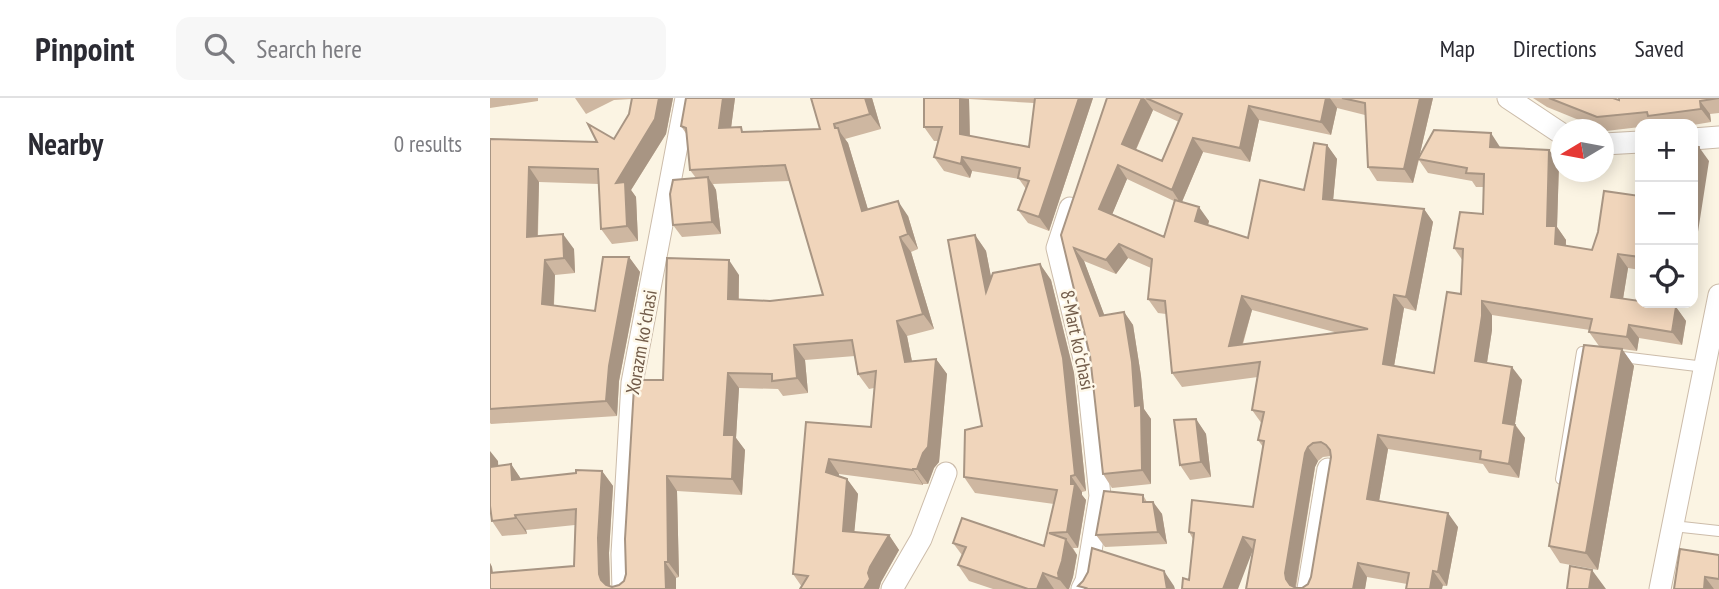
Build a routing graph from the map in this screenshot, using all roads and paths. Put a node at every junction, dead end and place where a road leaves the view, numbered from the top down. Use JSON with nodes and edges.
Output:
{"nodes":[{"id":1,"x":686,"y":98,"type":"edge"},
{"id":2,"x":1508,"y":98,"type":"edge"},
{"id":3,"x":1551,"y":127,"type":"edge"},
{"id":4,"x":1719,"y":137,"type":"edge"},
{"id":5,"x":1698,"y":139,"type":"edge"},
{"id":6,"x":1635,"y":142,"type":"edge"},
{"id":7,"x":1614,"y":143,"type":"edge"},
{"id":8,"x":1078,"y":186,"type":"edge"},
{"id":9,"x":1719,"y":295,"type":"edge"},
{"id":10,"x":1704,"y":368,"type":"junction"},
{"id":11,"x":1328,"y":469,"type":"edge"},
{"id":12,"x":946,"y":473,"type":"dead end"},
{"id":13,"x":1558,"y":495,"type":"edge"},
{"id":14,"x":1673,"y":526,"type":"junction"},
{"id":15,"x":1719,"y":531,"type":"edge"},
{"id":16,"x":623,"y":589,"type":"edge"},
{"id":17,"x":891,"y":589,"type":"edge"},
{"id":18,"x":1082,"y":589,"type":"edge"},
{"id":19,"x":1308,"y":589,"type":"edge"},
{"id":20,"x":1660,"y":589,"type":"edge"}],
"edges":[{"from":1,"to":16,"type":"street","name":"Xorazm koʻchasi"},
{"from":2,"to":3,"type":"street"},
{"from":4,"to":5,"type":"street"},
{"from":6,"to":7,"type":"street"},
{"from":8,"to":18,"type":"street","name":"8-Mart koʻchasi"},
{"from":9,"to":10,"type":"street"},
{"from":10,"to":13,"type":"lane"},
{"from":10,"to":14,"type":"street"},
{"from":11,"to":19,"type":"street"},
{"from":12,"to":17,"type":"street"},
{"from":14,"to":15,"type":"lane"},
{"from":14,"to":20,"type":"street"}]}
